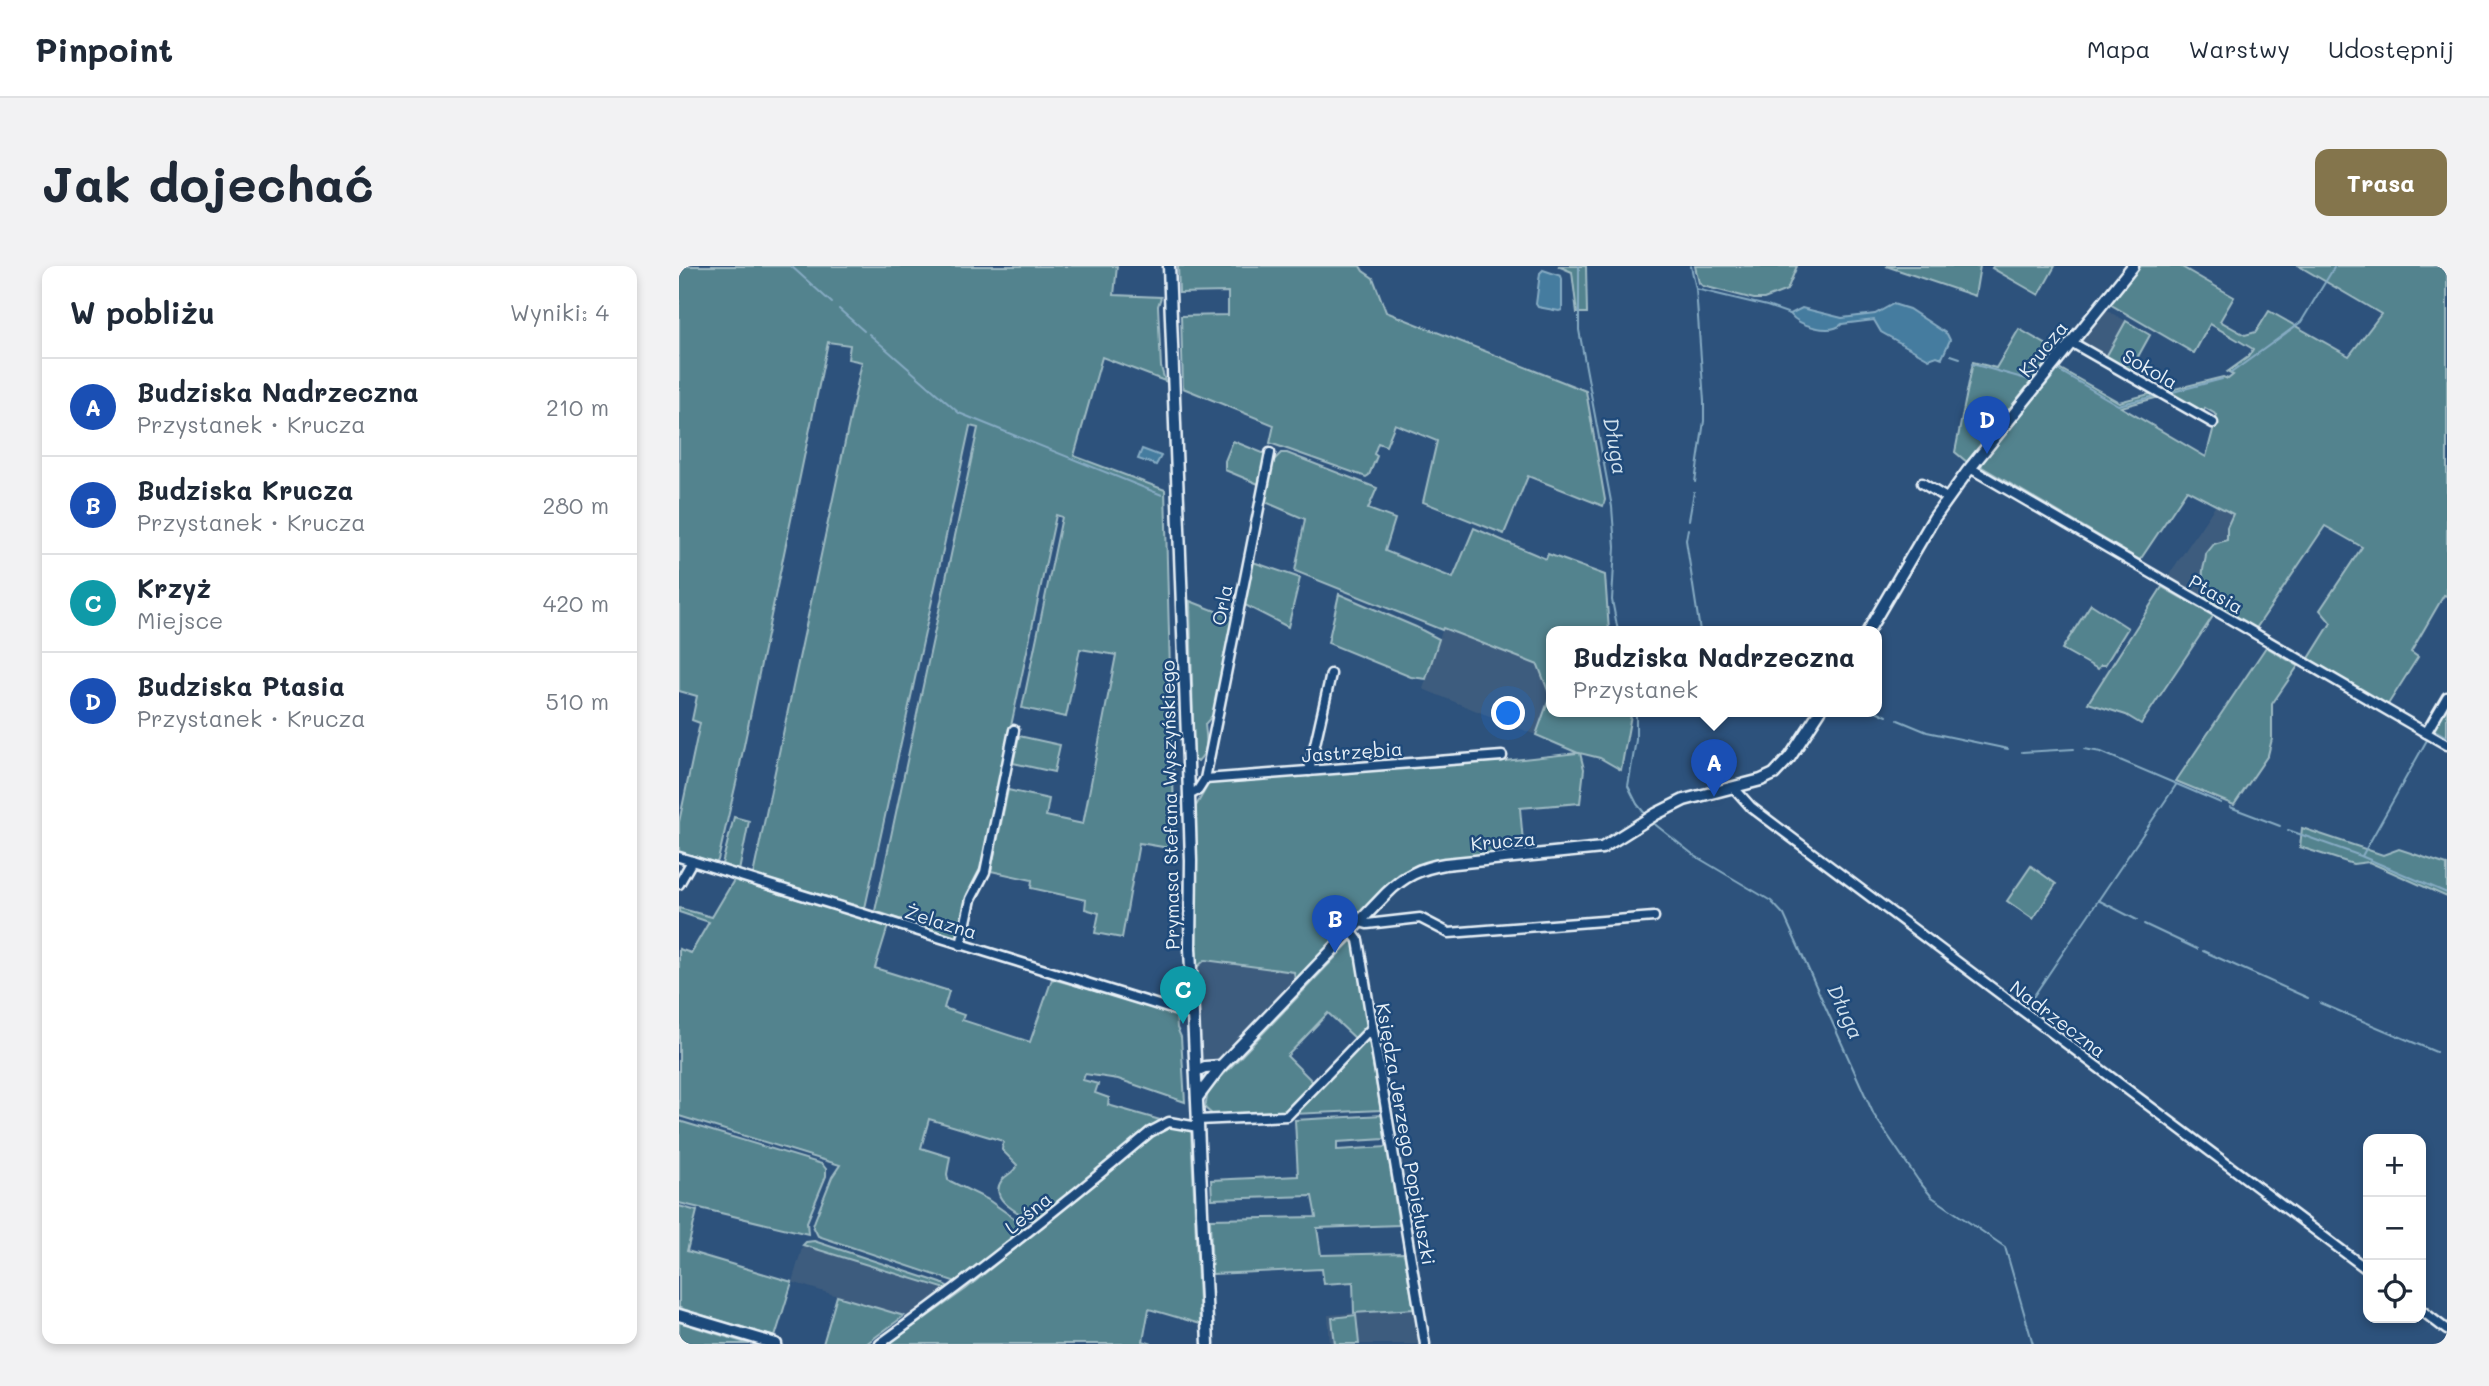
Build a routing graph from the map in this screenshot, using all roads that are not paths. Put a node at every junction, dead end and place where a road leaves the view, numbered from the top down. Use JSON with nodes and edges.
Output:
{"nodes":[{"id":1,"x":1169,"y":266,"type":"edge"},
{"id":2,"x":2133,"y":266,"type":"edge"},
{"id":3,"x":2071,"y":342,"type":"junction"},
{"id":4,"x":2213,"y":423,"type":"dead end"},
{"id":5,"x":1270,"y":453,"type":"dead end"},
{"id":6,"x":1970,"y":468,"type":"junction"},
{"id":7,"x":1922,"y":484,"type":"dead end"},
{"id":8,"x":1948,"y":499,"type":"junction"},
{"id":9,"x":1871,"y":626,"type":"edge"},
{"id":10,"x":1331,"y":674,"type":"dead end"},
{"id":11,"x":2447,"y":696,"type":"edge"},
{"id":12,"x":1816,"y":717,"type":"edge"},
{"id":13,"x":1014,"y":730,"type":"dead end"},
{"id":14,"x":2426,"y":733,"type":"junction"},
{"id":15,"x":2447,"y":744,"type":"edge"},
{"id":16,"x":1502,"y":756,"type":"dead end"},
{"id":17,"x":1188,"y":764,"type":"junction"},
{"id":18,"x":1208,"y":764,"type":"junction"},
{"id":19,"x":1308,"y":771,"type":"junction"},
{"id":20,"x":1205,"y":779,"type":"junction"},
{"id":21,"x":1734,"y":788,"type":"junction"},
{"id":22,"x":1189,"y":795,"type":"junction"},
{"id":23,"x":679,"y":857,"type":"edge"},
{"id":24,"x":692,"y":861,"type":"junction"},
{"id":25,"x":679,"y":884,"type":"edge"},
{"id":26,"x":1654,"y":917,"type":"dead end"},
{"id":27,"x":1360,"y":922,"type":"junction"},
{"id":28,"x":1351,"y":931,"type":"junction"},
{"id":29,"x":961,"y":945,"type":"junction"},
{"id":30,"x":1193,"y":1016,"type":"junction"},
{"id":31,"x":1371,"y":1029,"type":"junction"},
{"id":32,"x":1218,"y":1070,"type":"junction"},
{"id":33,"x":1196,"y":1072,"type":"junction"},
{"id":34,"x":1197,"y":1099,"type":"junction"},
{"id":35,"x":1198,"y":1124,"type":"junction"},
{"id":36,"x":2363,"y":1266,"type":"edge"},
{"id":37,"x":2426,"y":1314,"type":"edge"},
{"id":38,"x":679,"y":1315,"type":"edge"},
{"id":39,"x":2447,"y":1330,"type":"edge"},
{"id":40,"x":776,"y":1344,"type":"edge"},
{"id":41,"x":880,"y":1344,"type":"edge"},
{"id":42,"x":1208,"y":1344,"type":"edge"},
{"id":43,"x":1425,"y":1344,"type":"edge"}],
"edges":[{"from":1,"to":17,"type":"street","name":"Prymasa Stefana Wyszyńskiego"},
{"from":2,"to":3,"type":"street","name":"Krucza"},
{"from":3,"to":4,"type":"street","name":"Sokola"},
{"from":3,"to":6,"type":"street","name":"Krucza"},
{"from":5,"to":18,"type":"street","name":"Orla"},
{"from":6,"to":8,"type":"street","name":"Krucza"},
{"from":6,"to":14,"type":"street","name":"Ptasia"},
{"from":7,"to":8,"type":"street"},
{"from":8,"to":9,"type":"street","name":"Krucza"},
{"from":10,"to":19,"type":"street"},
{"from":11,"to":14,"type":"street"},
{"from":12,"to":21,"type":"street","name":"Krucza"},
{"from":13,"to":29,"type":"street"},
{"from":14,"to":15,"type":"street","name":"Ptasia"},
{"from":16,"to":19,"type":"street","name":"Jastrzębia"},
{"from":17,"to":18,"type":"street"},
{"from":17,"to":22,"type":"street","name":"Prymasa Stefana Wyszyńskiego"},
{"from":18,"to":20,"type":"street","name":"Orla"},
{"from":19,"to":20,"type":"street","name":"Jastrzębia"},
{"from":20,"to":22,"type":"street"},
{"from":21,"to":27,"type":"street","name":"Krucza"},
{"from":21,"to":36,"type":"street","name":"Nadrzeczna"},
{"from":22,"to":30,"type":"street","name":"Prymasa Stefana Wyszyńskiego"},
{"from":23,"to":24,"type":"street","name":"Żelazna"},
{"from":24,"to":25,"type":"street"},
{"from":24,"to":29,"type":"street","name":"Żelazna"},
{"from":26,"to":27,"type":"street"},
{"from":27,"to":28,"type":"street","name":"Krucza"},
{"from":28,"to":31,"type":"street","name":"Księdza Jerzego Popiełuszki"},
{"from":28,"to":32,"type":"street","name":"Krucza"},
{"from":29,"to":30,"type":"street","name":"Żelazna"},
{"from":30,"to":33,"type":"street","name":"Prymasa Stefana Wyszyńskiego"},
{"from":31,"to":35,"type":"street","name":"Leśna"},
{"from":31,"to":43,"type":"street","name":"Księdza Jerzego Popiełuszki"},
{"from":32,"to":33,"type":"street"},
{"from":32,"to":34,"type":"street","name":"Krucza"},
{"from":33,"to":34,"type":"street","name":"Prymasa Stefana Wyszyńskiego"},
{"from":34,"to":35,"type":"street","name":"Prymasa Stefana Wyszyńskiego"},
{"from":35,"to":41,"type":"street","name":"Leśna"},
{"from":35,"to":42,"type":"street","name":"Prymasa Stefana Wyszyńskiego"},
{"from":37,"to":39,"type":"street"},
{"from":38,"to":40,"type":"street"}]}
